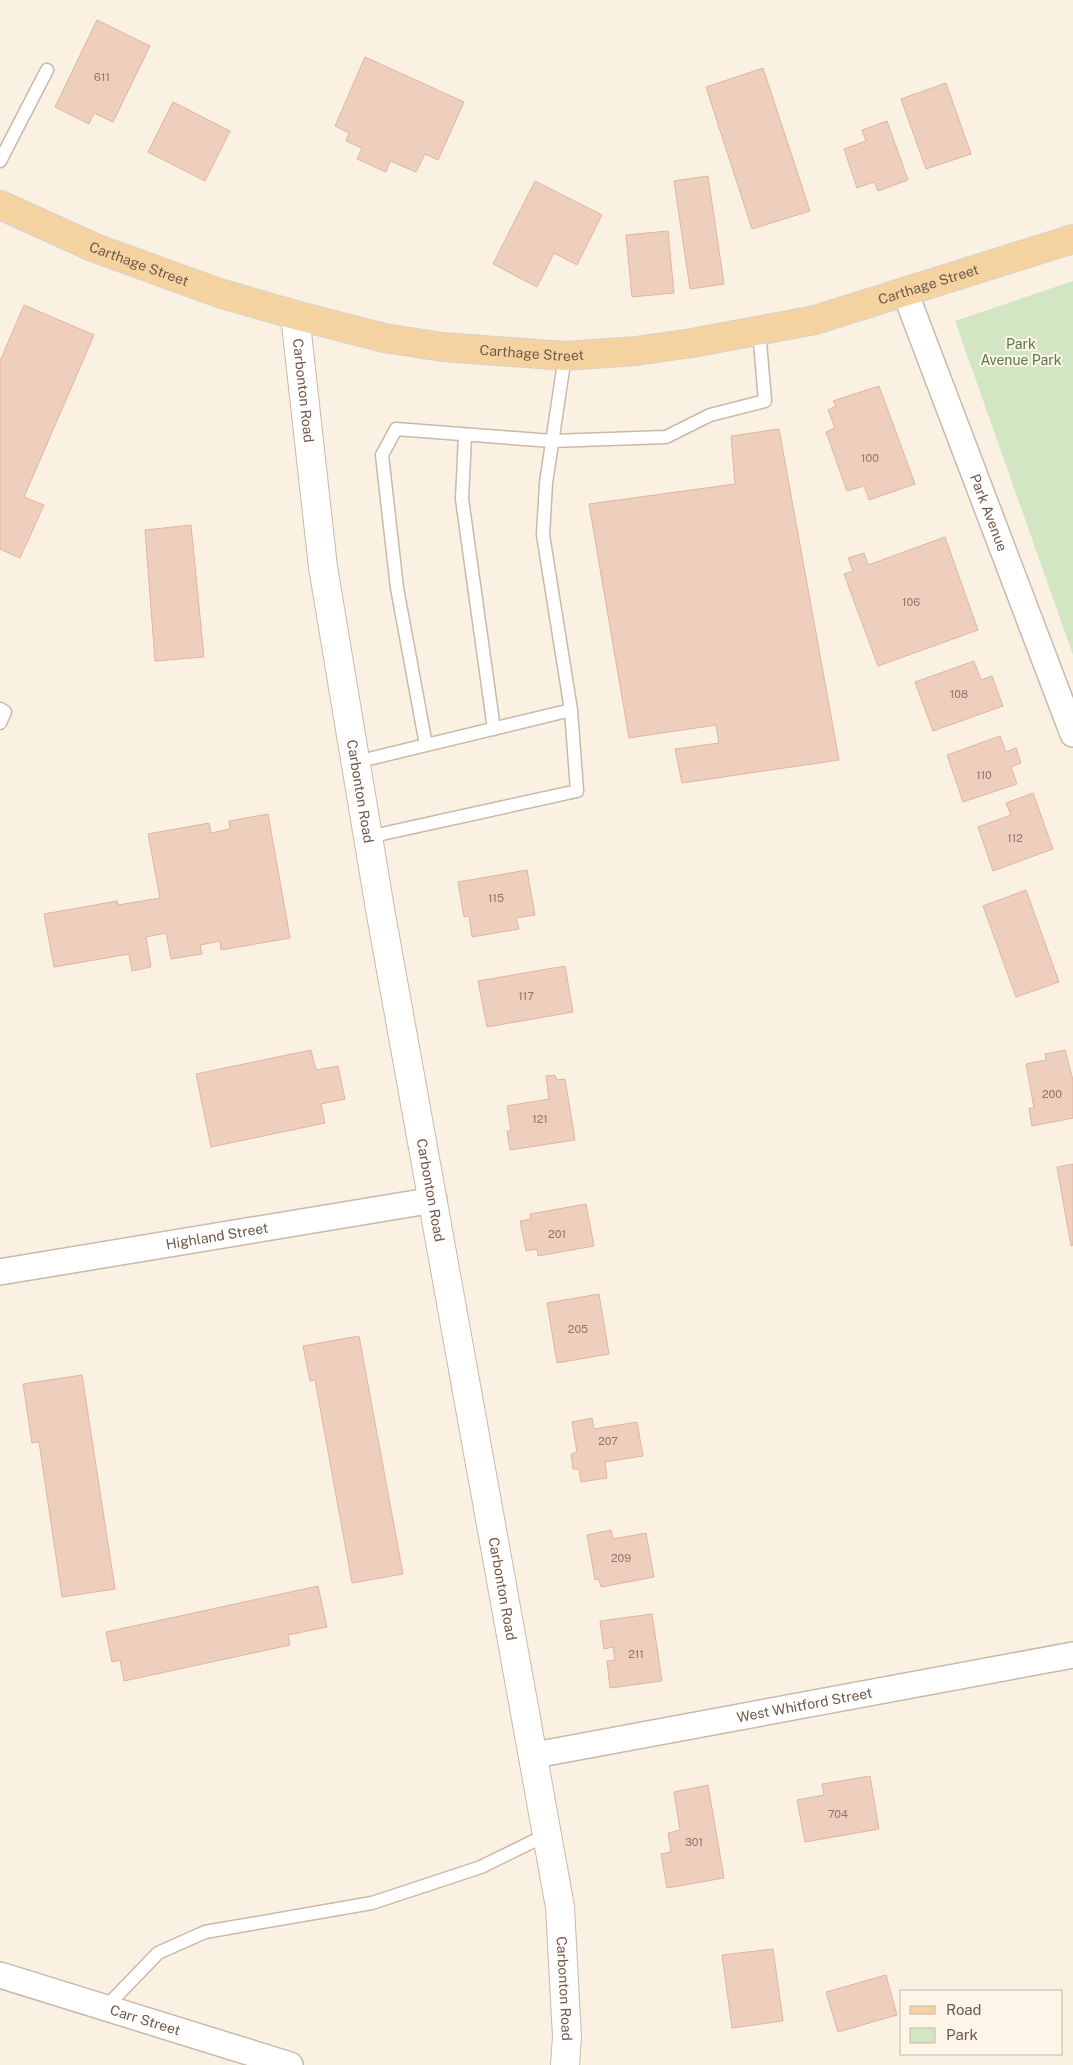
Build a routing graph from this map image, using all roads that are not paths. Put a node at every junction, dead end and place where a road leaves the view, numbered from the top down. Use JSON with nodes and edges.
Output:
{"nodes":[{"id":1,"x":47,"y":70,"type":"dead end"},
{"id":2,"x":0,"y":161,"type":"edge"},
{"id":3,"x":2,"y":211,"type":"edge"},
{"id":4,"x":1073,"y":239,"type":"edge"},
{"id":5,"x":905,"y":292,"type":"junction"},
{"id":6,"x":295,"y":315,"type":"junction"},
{"id":7,"x":759,"y":330,"type":"junction"},
{"id":8,"x":565,"y":356,"type":"junction"},
{"id":9,"x":465,"y":436,"type":"junction"},
{"id":10,"x":552,"y":441,"type":"junction"},
{"id":11,"x":0,"y":709,"type":"edge"},
{"id":12,"x":570,"y":710,"type":"junction"},
{"id":13,"x":0,"y":723,"type":"edge"},
{"id":14,"x":494,"y":729,"type":"junction"},
{"id":15,"x":1073,"y":734,"type":"edge"},
{"id":16,"x":426,"y":746,"type":"junction"},
{"id":17,"x":356,"y":762,"type":"junction"},
{"id":18,"x":368,"y":837,"type":"junction"},
{"id":19,"x":434,"y":1200,"type":"junction"},
{"id":20,"x":0,"y":1272,"type":"edge"},
{"id":21,"x":1073,"y":1654,"type":"edge"},
{"id":22,"x":535,"y":1755,"type":"junction"},
{"id":23,"x":548,"y":1834,"type":"junction"},
{"id":24,"x":0,"y":1976,"type":"edge"},
{"id":25,"x":105,"y":2008,"type":"junction"},
{"id":26,"x":290,"y":2065,"type":"edge"},
{"id":27,"x":565,"y":2065,"type":"edge"}],
"edges":[{"from":1,"to":2,"type":"lane"},
{"from":3,"to":6,"type":"main road","name":"Carthage Street"},
{"from":4,"to":5,"type":"main road","name":"Carthage Street"},
{"from":5,"to":7,"type":"main road","name":"Carthage Street"},
{"from":5,"to":15,"type":"street","name":"Park Avenue"},
{"from":6,"to":8,"type":"main road","name":"Carthage Street"},
{"from":6,"to":17,"type":"street","name":"Carbonton Road"},
{"from":7,"to":8,"type":"main road","name":"Carthage Street"},
{"from":7,"to":10,"type":"lane"},
{"from":8,"to":10,"type":"lane"},
{"from":9,"to":10,"type":"lane"},
{"from":9,"to":14,"type":"lane"},
{"from":9,"to":16,"type":"lane"},
{"from":10,"to":12,"type":"lane"},
{"from":11,"to":13,"type":"lane"},
{"from":12,"to":14,"type":"lane"},
{"from":12,"to":18,"type":"lane"},
{"from":14,"to":16,"type":"lane"},
{"from":16,"to":17,"type":"lane"},
{"from":17,"to":18,"type":"street","name":"Carbonton Road"},
{"from":18,"to":19,"type":"street","name":"Carbonton Road"},
{"from":19,"to":20,"type":"street","name":"Highland Street"},
{"from":19,"to":22,"type":"street","name":"Carbonton Road"},
{"from":21,"to":22,"type":"street","name":"West Whitford Street"},
{"from":22,"to":23,"type":"street","name":"Carbonton Road"},
{"from":23,"to":25,"type":"lane"},
{"from":23,"to":27,"type":"street","name":"Carbonton Road"},
{"from":24,"to":25,"type":"street","name":"Carr Street"},
{"from":25,"to":26,"type":"street","name":"Carr Street"}]}
